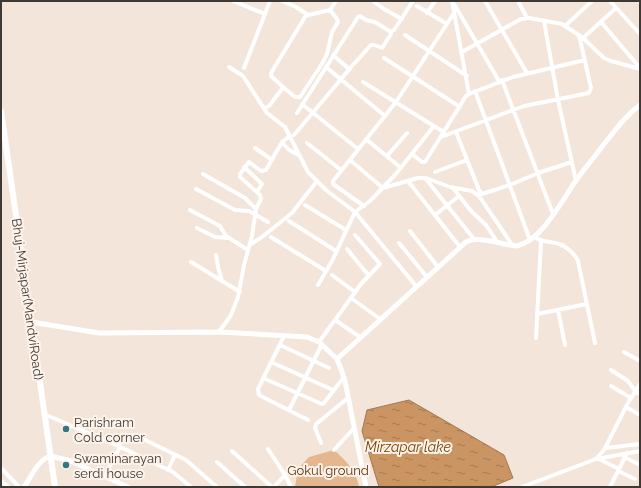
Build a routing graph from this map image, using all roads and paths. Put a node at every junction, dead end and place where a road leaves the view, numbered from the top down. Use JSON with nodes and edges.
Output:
{"nodes":[{"id":1,"x":232,"y":1,"type":"edge"},
{"id":2,"x":270,"y":1,"type":"edge"},
{"id":3,"x":282,"y":1,"type":"edge"},
{"id":4,"x":336,"y":1,"type":"edge"},
{"id":5,"x":374,"y":1,"type":"edge"},
{"id":6,"x":413,"y":1,"type":"edge"},
{"id":7,"x":434,"y":1,"type":"edge"},
{"id":8,"x":452,"y":1,"type":"edge"},
{"id":9,"x":485,"y":1,"type":"edge"},
{"id":10,"x":518,"y":1,"type":"edge"},
{"id":11,"x":592,"y":1,"type":"edge"},
{"id":12,"x":610,"y":1,"type":"edge"},
{"id":13,"x":416,"y":6,"type":"dead end"},
{"id":14,"x":616,"y":8,"type":"junction"},
{"id":15,"x":330,"y":10,"type":"junction"},
{"id":16,"x":427,"y":13,"type":"junction"},
{"id":17,"x":454,"y":13,"type":"junction"},
{"id":18,"x":265,"y":14,"type":"junction"},
{"id":19,"x":308,"y":15,"type":"junction"},
{"id":20,"x":527,"y":18,"type":"junction"},
{"id":21,"x":402,"y":19,"type":"junction"},
{"id":22,"x":544,"y":21,"type":"junction"},
{"id":23,"x":601,"y":22,"type":"junction"},
{"id":24,"x":447,"y":24,"type":"junction"},
{"id":25,"x":566,"y":26,"type":"junction"},
{"id":26,"x":394,"y":30,"type":"dead end"},
{"id":27,"x":502,"y":30,"type":"junction"},
{"id":28,"x":640,"y":34,"type":"edge"},
{"id":29,"x":405,"y":35,"type":"dead end"},
{"id":30,"x":578,"y":35,"type":"junction"},
{"id":31,"x":583,"y":38,"type":"junction"},
{"id":32,"x":477,"y":44,"type":"junction"},
{"id":33,"x":429,"y":51,"type":"junction"},
{"id":34,"x":462,"y":52,"type":"junction"},
{"id":35,"x":333,"y":55,"type":"junction"},
{"id":36,"x":384,"y":58,"type":"dead end"},
{"id":37,"x":585,"y":60,"type":"junction"},
{"id":38,"x":230,"y":67,"type":"dead end"},
{"id":39,"x":326,"y":67,"type":"junction"},
{"id":40,"x":244,"y":68,"type":"dead end"},
{"id":41,"x":552,"y":68,"type":"junction"},
{"id":42,"x":349,"y":69,"type":"junction"},
{"id":43,"x":640,"y":69,"type":"edge"},
{"id":44,"x":527,"y":73,"type":"junction"},
{"id":45,"x":467,"y":76,"type":"junction"},
{"id":46,"x":413,"y":78,"type":"junction"},
{"id":47,"x":340,"y":80,"type":"junction"},
{"id":48,"x":501,"y":81,"type":"junction"},
{"id":49,"x":363,"y":82,"type":"dead end"},
{"id":50,"x":283,"y":87,"type":"junction"},
{"id":51,"x":475,"y":91,"type":"junction"},
{"id":52,"x":469,"y":94,"type":"junction"},
{"id":53,"x":558,"y":100,"type":"junction"},
{"id":54,"x":396,"y":102,"type":"junction"},
{"id":55,"x":302,"y":104,"type":"junction"},
{"id":56,"x":640,"y":105,"type":"edge"},
{"id":57,"x":460,"y":106,"type":"junction"},
{"id":58,"x":264,"y":108,"type":"junction"},
{"id":59,"x":513,"y":110,"type":"junction"},
{"id":60,"x":1,"y":111,"type":"edge"},
{"id":61,"x":313,"y":112,"type":"junction"},
{"id":62,"x":297,"y":114,"type":"dead end"},
{"id":63,"x":385,"y":116,"type":"junction"},
{"id":64,"x":486,"y":121,"type":"junction"},
{"id":65,"x":434,"y":126,"type":"junction"},
{"id":66,"x":444,"y":132,"type":"junction"},
{"id":67,"x":456,"y":132,"type":"junction"},
{"id":68,"x":407,"y":133,"type":"dead end"},
{"id":69,"x":292,"y":136,"type":"junction"},
{"id":70,"x":441,"y":137,"type":"junction"},
{"id":71,"x":366,"y":139,"type":"junction"},
{"id":72,"x":282,"y":142,"type":"junction"},
{"id":73,"x":307,"y":143,"type":"dead end"},
{"id":74,"x":255,"y":148,"type":"dead end"},
{"id":75,"x":358,"y":149,"type":"junction"},
{"id":76,"x":412,"y":154,"type":"junction"},
{"id":77,"x":300,"y":156,"type":"junction"},
{"id":78,"x":387,"y":156,"type":"junction"},
{"id":79,"x":272,"y":160,"type":"junction"},
{"id":80,"x":350,"y":160,"type":"junction"},
{"id":81,"x":467,"y":160,"type":"junction"},
{"id":82,"x":572,"y":162,"type":"junction"},
{"id":83,"x":244,"y":167,"type":"junction"},
{"id":84,"x":401,"y":168,"type":"junction"},
{"id":85,"x":341,"y":170,"type":"junction"},
{"id":86,"x":435,"y":172,"type":"dead end"},
{"id":87,"x":538,"y":173,"type":"junction"},
{"id":88,"x":203,"y":174,"type":"dead end"},
{"id":89,"x":424,"y":178,"type":"junction"},
{"id":90,"x":576,"y":180,"type":"junction"},
{"id":91,"x":317,"y":181,"type":"junction"},
{"id":92,"x":408,"y":181,"type":"junction"},
{"id":93,"x":510,"y":185,"type":"junction"},
{"id":94,"x":452,"y":187,"type":"junction"},
{"id":95,"x":383,"y":188,"type":"junction"},
{"id":96,"x":196,"y":189,"type":"dead end"},
{"id":97,"x":257,"y":192,"type":"junction"},
{"id":98,"x":459,"y":196,"type":"junction"},
{"id":99,"x":305,"y":205,"type":"dead end"},
{"id":100,"x":447,"y":205,"type":"junction"},
{"id":101,"x":364,"y":206,"type":"junction"},
{"id":102,"x":256,"y":209,"type":"junction"},
{"id":103,"x":190,"y":210,"type":"dead end"},
{"id":104,"x":355,"y":212,"type":"junction"},
{"id":105,"x":256,"y":214,"type":"junction"},
{"id":106,"x":553,"y":214,"type":"junction"},
{"id":107,"x":435,"y":215,"type":"junction"},
{"id":108,"x":288,"y":221,"type":"dead end"},
{"id":109,"x":268,"y":222,"type":"dead end"},
{"id":110,"x":197,"y":228,"type":"dead end"},
{"id":111,"x":346,"y":230,"type":"junction"},
{"id":112,"x":410,"y":231,"type":"dead end"},
{"id":113,"x":354,"y":235,"type":"dead end"},
{"id":114,"x":271,"y":237,"type":"dead end"},
{"id":115,"x":229,"y":238,"type":"junction"},
{"id":116,"x":474,"y":239,"type":"junction"},
{"id":117,"x":533,"y":239,"type":"junction"},
{"id":118,"x":541,"y":241,"type":"junction"},
{"id":119,"x":399,"y":243,"type":"dead end"},
{"id":120,"x":498,"y":243,"type":"junction"},
{"id":121,"x":251,"y":244,"type":"junction"},
{"id":122,"x":513,"y":246,"type":"junction"},
{"id":123,"x":460,"y":247,"type":"junction"},
{"id":124,"x":347,"y":249,"type":"dead end"},
{"id":125,"x":248,"y":250,"type":"junction"},
{"id":126,"x":336,"y":251,"type":"junction"},
{"id":127,"x":216,"y":255,"type":"dead end"},
{"id":128,"x":191,"y":262,"type":"dead end"},
{"id":129,"x":438,"y":267,"type":"junction"},
{"id":130,"x":326,"y":271,"type":"junction"},
{"id":131,"x":332,"y":275,"type":"dead end"},
{"id":132,"x":369,"y":276,"type":"junction"},
{"id":133,"x":427,"y":277,"type":"junction"},
{"id":134,"x":222,"y":281,"type":"junction"},
{"id":135,"x":318,"y":285,"type":"dead end"},
{"id":136,"x":416,"y":286,"type":"junction"},
{"id":137,"x":240,"y":292,"type":"junction"},
{"id":138,"x":355,"y":292,"type":"junction"},
{"id":139,"x":351,"y":298,"type":"junction"},
{"id":140,"x":587,"y":304,"type":"junction"},
{"id":141,"x":558,"y":310,"type":"junction"},
{"id":142,"x":538,"y":314,"type":"junction"},
{"id":143,"x":380,"y":319,"type":"junction"},
{"id":144,"x":336,"y":320,"type":"junction"},
{"id":145,"x":31,"y":322,"type":"junction"},
{"id":146,"x":219,"y":332,"type":"junction"},
{"id":147,"x":284,"y":336,"type":"junction"},
{"id":148,"x":360,"y":338,"type":"junction"},
{"id":149,"x":536,"y":338,"type":"dead end"},
{"id":150,"x":320,"y":343,"type":"junction"},
{"id":151,"x":595,"y":343,"type":"dead end"},
{"id":152,"x":280,"y":345,"type":"junction"},
{"id":153,"x":565,"y":345,"type":"dead end"},
{"id":154,"x":624,"y":352,"type":"dead end"},
{"id":155,"x":337,"y":359,"type":"junction"},
{"id":156,"x":313,"y":361,"type":"junction"},
{"id":157,"x":640,"y":361,"type":"edge"},
{"id":158,"x":271,"y":362,"type":"junction"},
{"id":159,"x":329,"y":368,"type":"dead end"},
{"id":160,"x":610,"y":370,"type":"dead end"},
{"id":161,"x":263,"y":378,"type":"junction"},
{"id":162,"x":305,"y":378,"type":"junction"},
{"id":163,"x":344,"y":379,"type":"junction"},
{"id":164,"x":640,"y":384,"type":"edge"},
{"id":165,"x":611,"y":386,"type":"dead end"},
{"id":166,"x":333,"y":390,"type":"junction"},
{"id":167,"x":635,"y":391,"type":"junction"},
{"id":168,"x":296,"y":394,"type":"junction"},
{"id":169,"x":640,"y":394,"type":"edge"},
{"id":170,"x":348,"y":398,"type":"junction"},
{"id":171,"x":631,"y":398,"type":"junction"},
{"id":172,"x":626,"y":407,"type":"junction"},
{"id":173,"x":289,"y":410,"type":"junction"},
{"id":174,"x":44,"y":414,"type":"junction"},
{"id":175,"x":640,"y":415,"type":"edge"},
{"id":176,"x":308,"y":420,"type":"dead end"},
{"id":177,"x":354,"y":428,"type":"junction"},
{"id":178,"x":321,"y":443,"type":"dead end"},
{"id":179,"x":640,"y":444,"type":"edge"},
{"id":180,"x":119,"y":446,"type":"junction"},
{"id":181,"x":606,"y":448,"type":"junction"},
{"id":182,"x":268,"y":449,"type":"dead end"},
{"id":183,"x":334,"y":450,"type":"dead end"},
{"id":184,"x":232,"y":451,"type":"dead end"},
{"id":185,"x":640,"y":451,"type":"edge"},
{"id":186,"x":627,"y":452,"type":"junction"},
{"id":187,"x":175,"y":455,"type":"junction"},
{"id":188,"x":50,"y":456,"type":"junction"},
{"id":189,"x":624,"y":457,"type":"junction"},
{"id":190,"x":597,"y":459,"type":"junction"},
{"id":191,"x":217,"y":462,"type":"dead end"},
{"id":192,"x":640,"y":464,"type":"edge"},
{"id":193,"x":1,"y":468,"type":"edge"},
{"id":194,"x":168,"y":470,"type":"junction"},
{"id":195,"x":618,"y":470,"type":"junction"},
{"id":196,"x":285,"y":476,"type":"junction"},
{"id":197,"x":104,"y":477,"type":"junction"},
{"id":198,"x":635,"y":479,"type":"dead end"},
{"id":199,"x":1,"y":481,"type":"edge"},
{"id":200,"x":8,"y":487,"type":"edge"},
{"id":201,"x":19,"y":487,"type":"edge"},
{"id":202,"x":24,"y":487,"type":"edge"},
{"id":203,"x":56,"y":487,"type":"edge"},
{"id":204,"x":128,"y":487,"type":"edge"},
{"id":205,"x":191,"y":487,"type":"edge"},
{"id":206,"x":217,"y":487,"type":"edge"},
{"id":207,"x":244,"y":487,"type":"edge"},
{"id":208,"x":273,"y":487,"type":"edge"},
{"id":209,"x":291,"y":487,"type":"edge"},
{"id":210,"x":366,"y":487,"type":"edge"},
{"id":211,"x":522,"y":487,"type":"edge"},
{"id":212,"x":610,"y":487,"type":"edge"}],
"edges":[{"from":1,"to":18,"type":"street"},
{"from":2,"to":18,"type":"street"},
{"from":3,"to":19,"type":"street"},
{"from":4,"to":15,"type":"street"},
{"from":5,"to":21,"type":"street"},
{"from":6,"to":21,"type":"street"},
{"from":7,"to":16,"type":"street"},
{"from":8,"to":17,"type":"street"},
{"from":8,"to":32,"type":"street"},
{"from":9,"to":27,"type":"street"},
{"from":10,"to":20,"type":"street"},
{"from":11,"to":25,"type":"street"},
{"from":12,"to":14,"type":"street"},
{"from":13,"to":16,"type":"street"},
{"from":14,"to":23,"type":"street"},
{"from":14,"to":28,"type":"street"},
{"from":15,"to":19,"type":"street"},
{"from":15,"to":50,"type":"street"},
{"from":16,"to":24,"type":"street"},
{"from":17,"to":24,"type":"street"},
{"from":17,"to":34,"type":"street"},
{"from":18,"to":40,"type":"street"},
{"from":19,"to":50,"type":"street"},
{"from":20,"to":22,"type":"street"},
{"from":20,"to":27,"type":"street"},
{"from":21,"to":26,"type":"street"},
{"from":22,"to":25,"type":"street"},
{"from":22,"to":41,"type":"street"},
{"from":23,"to":31,"type":"street"},
{"from":23,"to":43,"type":"street"},
{"from":24,"to":33,"type":"street"},
{"from":25,"to":30,"type":"street"},
{"from":27,"to":32,"type":"street"},
{"from":27,"to":44,"type":"street"},
{"from":29,"to":33,"type":"street"},
{"from":30,"to":31,"type":"street"},
{"from":30,"to":37,"type":"street"},
{"from":31,"to":43,"type":"street"},
{"from":32,"to":34,"type":"street"},
{"from":32,"to":48,"type":"street"},
{"from":33,"to":45,"type":"street"},
{"from":33,"to":46,"type":"street"},
{"from":34,"to":45,"type":"street"},
{"from":35,"to":39,"type":"street"},
{"from":35,"to":42,"type":"street"},
{"from":35,"to":42,"type":"street"},
{"from":36,"to":46,"type":"street"},
{"from":37,"to":41,"type":"street"},
{"from":37,"to":53,"type":"street"},
{"from":38,"to":58,"type":"street"},
{"from":39,"to":47,"type":"street"},
{"from":39,"to":55,"type":"street"},
{"from":41,"to":44,"type":"street"},
{"from":41,"to":53,"type":"street"},
{"from":42,"to":47,"type":"street"},
{"from":44,"to":48,"type":"street"},
{"from":45,"to":52,"type":"street"},
{"from":46,"to":54,"type":"street"},
{"from":46,"to":57,"type":"street"},
{"from":47,"to":61,"type":"street"},
{"from":47,"to":63,"type":"street"},
{"from":48,"to":51,"type":"street"},
{"from":48,"to":59,"type":"street"},
{"from":49,"to":54,"type":"street"},
{"from":50,"to":58,"type":"street"},
{"from":51,"to":52,"type":"street"},
{"from":51,"to":64,"type":"street"},
{"from":52,"to":57,"type":"street"},
{"from":53,"to":59,"type":"street"},
{"from":53,"to":82,"type":"street"},
{"from":54,"to":63,"type":"street"},
{"from":54,"to":65,"type":"street"},
{"from":55,"to":61,"type":"street"},
{"from":55,"to":62,"type":"street"},
{"from":56,"to":90,"type":"street"},
{"from":57,"to":66,"type":"street"},
{"from":58,"to":69,"type":"street"},
{"from":59,"to":64,"type":"street"},
{"from":59,"to":87,"type":"street"},
{"from":60,"to":145,"type":"main road","name":"Bhuj-Mirjapar(MandviRoad)"},
{"from":61,"to":69,"type":"street"},
{"from":61,"to":75,"type":"street"},
{"from":63,"to":71,"type":"street"},
{"from":64,"to":67,"type":"street"},
{"from":64,"to":93,"type":"street"},
{"from":65,"to":66,"type":"street"},
{"from":65,"to":76,"type":"street"},
{"from":66,"to":70,"type":"street"},
{"from":67,"to":70,"type":"street"},
{"from":67,"to":81,"type":"street"},
{"from":68,"to":78,"type":"street"},
{"from":69,"to":72,"type":"street"},
{"from":69,"to":77,"type":"street"},
{"from":70,"to":76,"type":"street"},
{"from":71,"to":75,"type":"street"},
{"from":71,"to":78,"type":"street"},
{"from":72,"to":77,"type":"street"},
{"from":72,"to":79,"type":"street"},
{"from":73,"to":85,"type":"street"},
{"from":74,"to":79,"type":"street"},
{"from":75,"to":80,"type":"street"},
{"from":76,"to":84,"type":"street"},
{"from":77,"to":91,"type":"street"},
{"from":78,"to":84,"type":"street"},
{"from":79,"to":83,"type":"street"},
{"from":80,"to":85,"type":"street"},
{"from":80,"to":95,"type":"street"},
{"from":81,"to":86,"type":"street"},
{"from":81,"to":93,"type":"street"},
{"from":82,"to":87,"type":"street"},
{"from":82,"to":90,"type":"street"},
{"from":83,"to":97,"type":"street"},
{"from":83,"to":97,"type":"street"},
{"from":84,"to":95,"type":"street"},
{"from":85,"to":101,"type":"street"},
{"from":87,"to":93,"type":"street"},
{"from":87,"to":106,"type":"street"},
{"from":88,"to":102,"type":"street"},
{"from":89,"to":92,"type":"street"},
{"from":89,"to":94,"type":"street"},
{"from":89,"to":100,"type":"street"},
{"from":90,"to":106,"type":"street"},
{"from":91,"to":104,"type":"street"},
{"from":91,"to":121,"type":"street"},
{"from":92,"to":95,"type":"street"},
{"from":92,"to":107,"type":"street"},
{"from":93,"to":117,"type":"street"},
{"from":94,"to":98,"type":"street"},
{"from":94,"to":122,"type":"street"},
{"from":95,"to":101,"type":"street"},
{"from":96,"to":105,"type":"street"},
{"from":97,"to":102,"type":"street"},
{"from":98,"to":100,"type":"street"},
{"from":98,"to":120,"type":"street"},
{"from":99,"to":111,"type":"street"},
{"from":100,"to":107,"type":"street"},
{"from":100,"to":116,"type":"street"},
{"from":101,"to":104,"type":"street"},
{"from":102,"to":105,"type":"street"},
{"from":103,"to":115,"type":"street"},
{"from":104,"to":111,"type":"street"},
{"from":104,"to":136,"type":"street"},
{"from":105,"to":109,"type":"street"},
{"from":105,"to":121,"type":"street"},
{"from":106,"to":117,"type":"street"},
{"from":107,"to":123,"type":"street"},
{"from":108,"to":126,"type":"street"},
{"from":110,"to":115,"type":"street"},
{"from":111,"to":126,"type":"street"},
{"from":112,"to":129,"type":"street"},
{"from":113,"to":132,"type":"street"},
{"from":114,"to":130,"type":"street"},
{"from":115,"to":125,"type":"street"},
{"from":116,"to":120,"type":"street"},
{"from":116,"to":123,"type":"street"},
{"from":117,"to":118,"type":"street"},
{"from":117,"to":122,"type":"street"},
{"from":118,"to":140,"type":"street"},
{"from":118,"to":142,"type":"street"},
{"from":119,"to":133,"type":"street"},
{"from":120,"to":122,"type":"street"},
{"from":121,"to":125,"type":"street"},
{"from":123,"to":129,"type":"street"},
{"from":124,"to":132,"type":"street"},
{"from":125,"to":137,"type":"street"},
{"from":126,"to":130,"type":"street"},
{"from":127,"to":134,"type":"street"},
{"from":128,"to":134,"type":"street"},
{"from":129,"to":133,"type":"street"},
{"from":130,"to":135,"type":"street"},
{"from":131,"to":138,"type":"street"},
{"from":132,"to":138,"type":"street"},
{"from":133,"to":136,"type":"street"},
{"from":134,"to":137,"type":"street"},
{"from":136,"to":143,"type":"street"},
{"from":137,"to":146,"type":"street"},
{"from":138,"to":139,"type":"street"},
{"from":139,"to":143,"type":"street"},
{"from":139,"to":144,"type":"street"},
{"from":140,"to":141,"type":"street"},
{"from":140,"to":151,"type":"street"},
{"from":141,"to":142,"type":"street"},
{"from":141,"to":153,"type":"street"},
{"from":142,"to":149,"type":"street"},
{"from":143,"to":148,"type":"street"},
{"from":144,"to":148,"type":"street"},
{"from":144,"to":150,"type":"street"},
{"from":145,"to":146,"type":"street"},
{"from":145,"to":174,"type":"main road","name":"Bhuj-Mirjapar(MandviRoad)"},
{"from":146,"to":147,"type":"street"},
{"from":147,"to":150,"type":"street"},
{"from":147,"to":152,"type":"street"},
{"from":148,"to":155,"type":"street"},
{"from":150,"to":155,"type":"street"},
{"from":150,"to":156,"type":"street"},
{"from":152,"to":156,"type":"street"},
{"from":152,"to":158,"type":"street"},
{"from":154,"to":157,"type":"street"},
{"from":155,"to":163,"type":"street"},
{"from":156,"to":159,"type":"street"},
{"from":156,"to":162,"type":"street"},
{"from":158,"to":161,"type":"street"},
{"from":158,"to":162,"type":"street"},
{"from":160,"to":167,"type":"street"},
{"from":161,"to":168,"type":"street"},
{"from":161,"to":173,"type":"street"},
{"from":162,"to":166,"type":"street"},
{"from":162,"to":168,"type":"street"},
{"from":163,"to":166,"type":"street"},
{"from":163,"to":170,"type":"street"},
{"from":164,"to":167,"type":"street"},
{"from":165,"to":171,"type":"street"},
{"from":166,"to":168,"type":"street"},
{"from":167,"to":169,"type":"street"},
{"from":167,"to":171,"type":"street"},
{"from":168,"to":173,"type":"street"},
{"from":170,"to":177,"type":"street"},
{"from":170,"to":178,"type":"street"},
{"from":171,"to":172,"type":"street"},
{"from":172,"to":175,"type":"street"},
{"from":172,"to":181,"type":"street"},
{"from":173,"to":176,"type":"street"},
{"from":174,"to":180,"type":"street"},
{"from":174,"to":188,"type":"main road","name":"Bhuj-Mirjapar(MandviRoad)"},
{"from":177,"to":183,"type":"street"},
{"from":177,"to":210,"type":"street"},
{"from":179,"to":181,"type":"street"},
{"from":180,"to":187,"type":"street"},
{"from":180,"to":194,"type":"street"},
{"from":180,"to":197,"type":"street"},
{"from":181,"to":190,"type":"street"},
{"from":182,"to":196,"type":"street"},
{"from":184,"to":208,"type":"street"},
{"from":185,"to":186,"type":"street"},
{"from":186,"to":189,"type":"street"},
{"from":186,"to":190,"type":"street"},
{"from":187,"to":194,"type":"street"},
{"from":187,"to":206,"type":"street"},
{"from":188,"to":197,"type":"street"},
{"from":188,"to":202,"type":"street"},
{"from":188,"to":203,"type":"main road","name":"Bhuj-Mirjapar(MandviRoad)"},
{"from":189,"to":192,"type":"street"},
{"from":189,"to":195,"type":"street"},
{"from":190,"to":195,"type":"street"},
{"from":190,"to":211,"type":"street"},
{"from":191,"to":207,"type":"street"},
{"from":193,"to":201,"type":"street"},
{"from":194,"to":205,"type":"street"},
{"from":195,"to":198,"type":"street"},
{"from":195,"to":212,"type":"street"},
{"from":196,"to":208,"type":"street"},
{"from":196,"to":209,"type":"street"},
{"from":197,"to":204,"type":"street"},
{"from":199,"to":200,"type":"street"}]}
